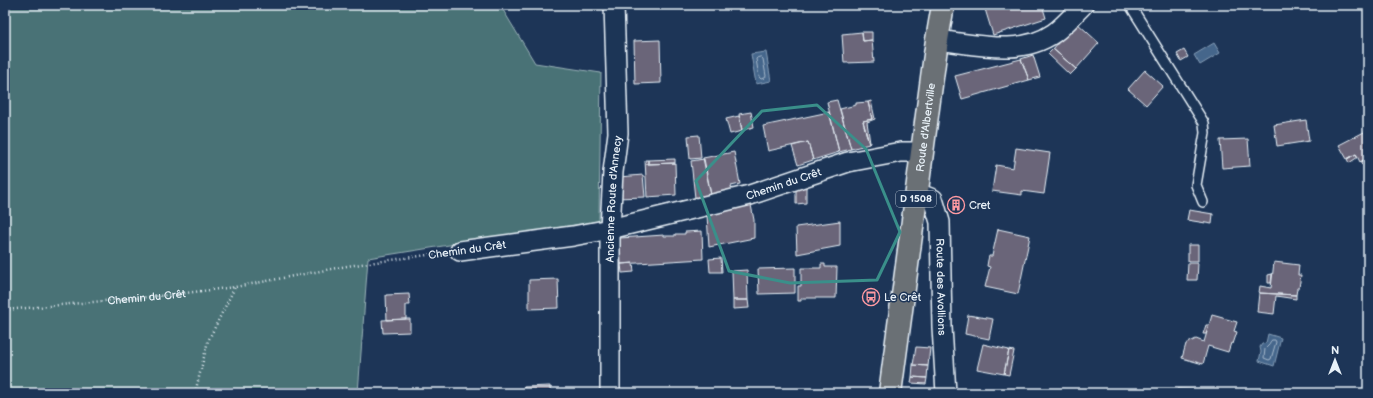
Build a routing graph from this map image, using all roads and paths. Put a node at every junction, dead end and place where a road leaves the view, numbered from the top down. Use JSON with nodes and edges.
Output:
{"nodes":[{"id":1,"x":614,"y":5,"type":"edge"},
{"id":2,"x":942,"y":5,"type":"edge"},
{"id":3,"x":1083,"y":5,"type":"edge"},
{"id":4,"x":1130,"y":5,"type":"edge"},
{"id":5,"x":937,"y":40,"type":"junction"},
{"id":6,"x":922,"y":152,"type":"junction"},
{"id":7,"x":917,"y":193,"type":"junction"},
{"id":8,"x":1203,"y":202,"type":"dead end"},
{"id":9,"x":610,"y":229,"type":"junction"},
{"id":10,"x":460,"y":251,"type":"joint"},
{"id":11,"x":235,"y":287,"type":"junction"},
{"id":12,"x":5,"y":310,"type":"edge"},
{"id":13,"x":195,"y":393,"type":"edge"},
{"id":14,"x":610,"y":393,"type":"edge"},
{"id":15,"x":890,"y":393,"type":"edge"},
{"id":16,"x":946,"y":393,"type":"edge"}],
"edges":[{"from":1,"to":9,"type":"street","name":"Ancienne Route d'Annecy"},
{"from":2,"to":5,"type":"main road","name":"Route d'Albertville","number":"D 1508"},
{"from":3,"to":5,"type":"street"},
{"from":4,"to":8,"type":"lane"},
{"from":5,"to":6,"type":"main road","name":"Route d'Albertville","number":"D 1508"},
{"from":6,"to":7,"type":"main road","name":"Route d'Albertville","number":"D 1508"},
{"from":6,"to":9,"type":"street","name":"Chemin du Crêt"},
{"from":7,"to":15,"type":"main road","name":"Route d'Albertville","number":"D 1508"},
{"from":7,"to":16,"type":"street","name":"Route des Avollions"},
{"from":9,"to":10,"type":"street","name":"Chemin du Crêt"},
{"from":9,"to":14,"type":"street","name":"Ancienne Route d'Annecy"},
{"from":10,"to":11,"type":"path","name":"Chemin du Crêt"},
{"from":11,"to":12,"type":"path","name":"Chemin du Crêt"},
{"from":11,"to":13,"type":"path"}]}
